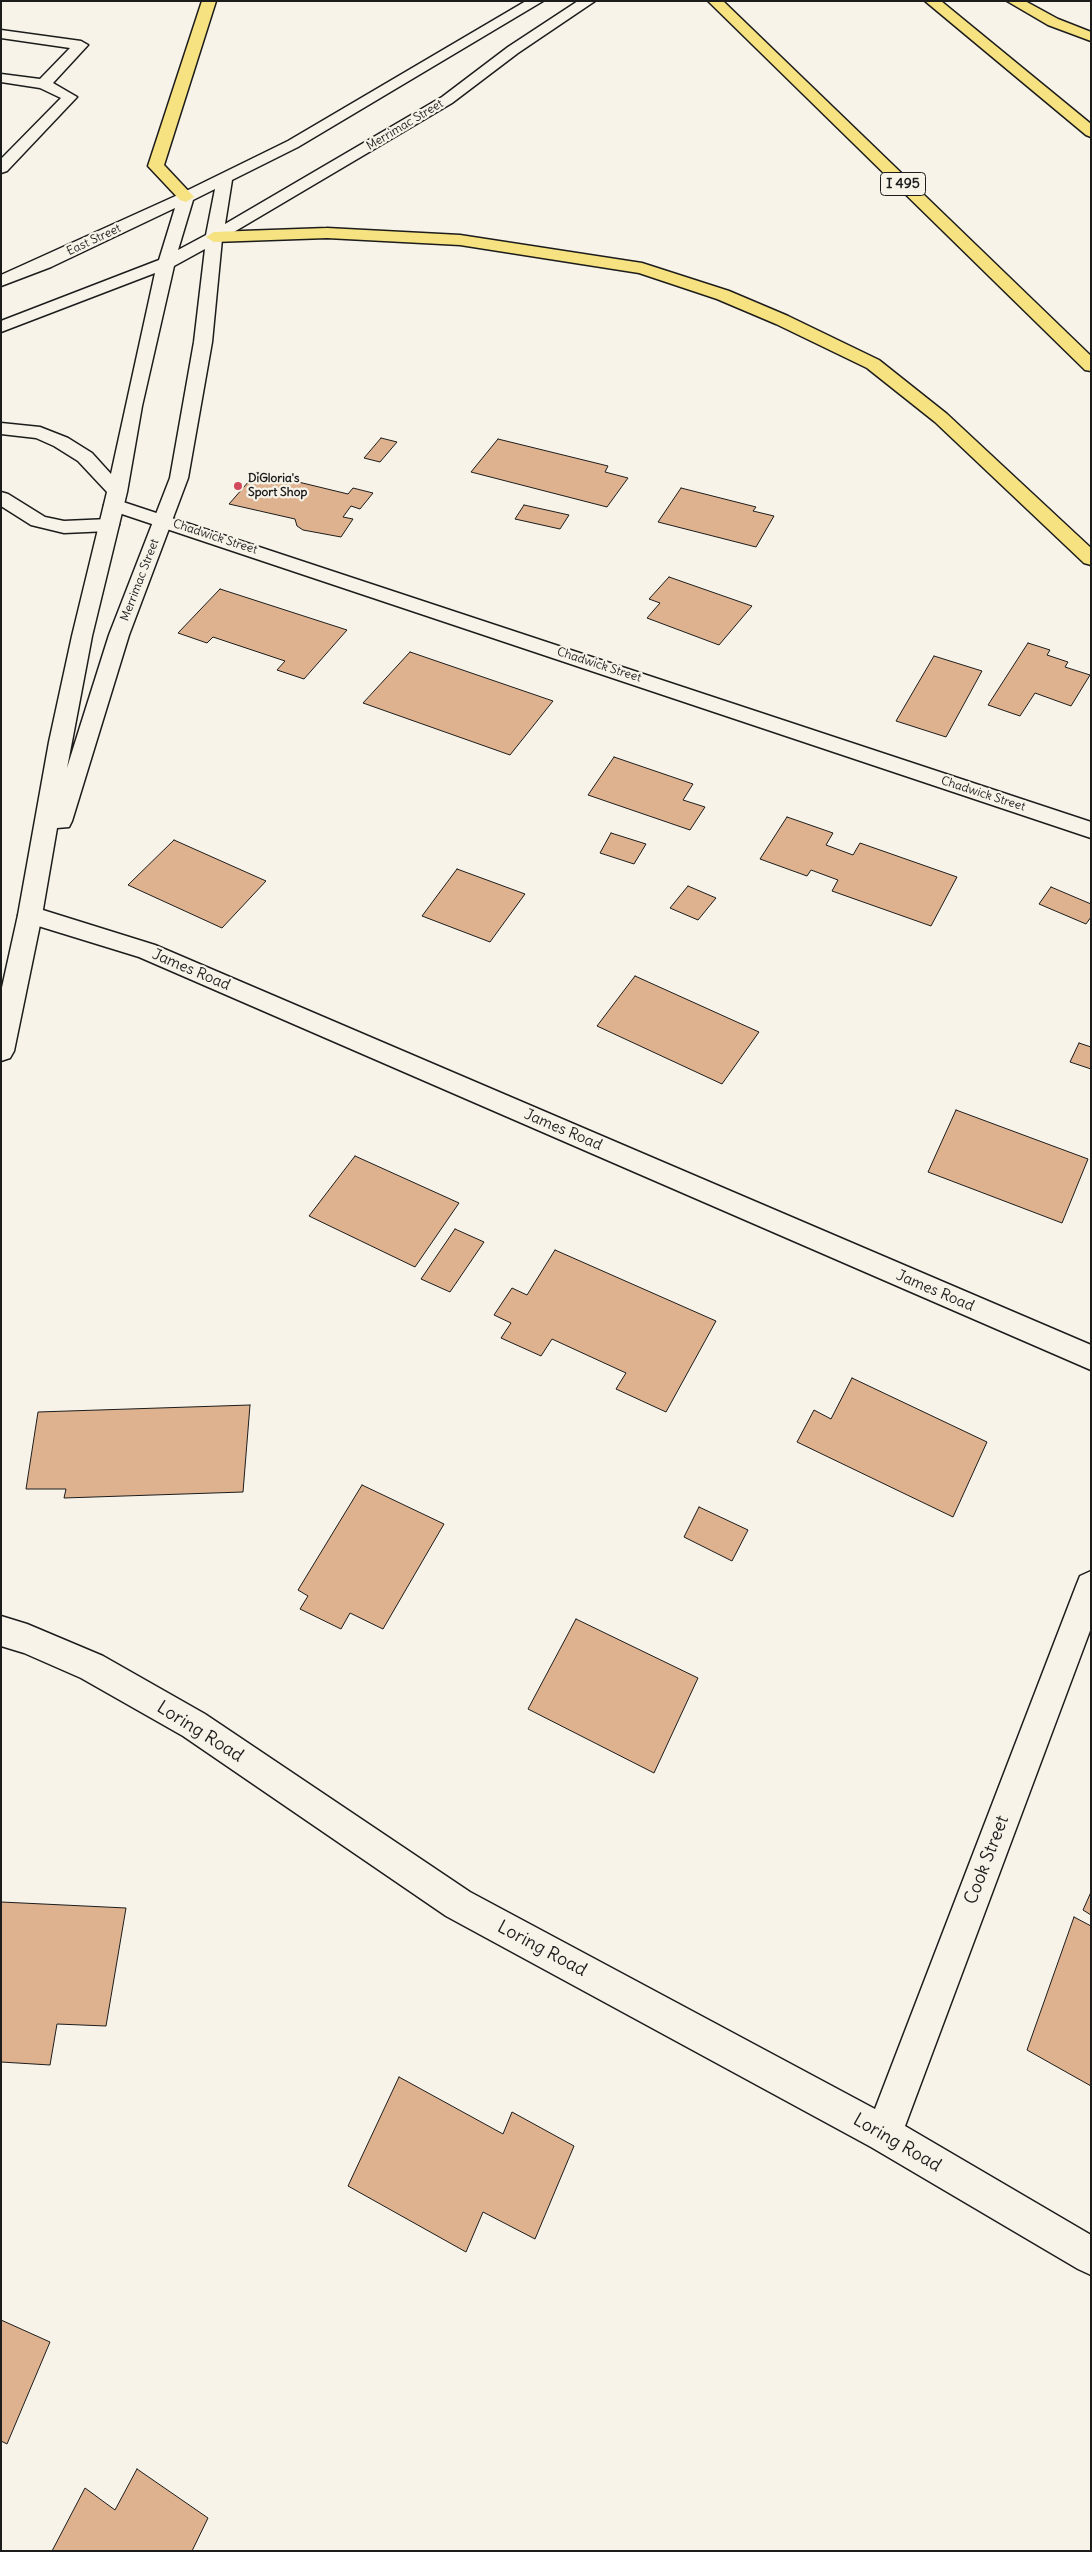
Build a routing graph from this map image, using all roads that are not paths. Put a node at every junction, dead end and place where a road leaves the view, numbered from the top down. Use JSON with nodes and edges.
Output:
{"nodes":[{"id":1,"x":209,"y":1,"type":"edge"},
{"id":2,"x":536,"y":1,"type":"edge"},
{"id":3,"x":588,"y":1,"type":"edge"},
{"id":4,"x":715,"y":1,"type":"edge"},
{"id":5,"x":932,"y":1,"type":"edge"},
{"id":6,"x":1014,"y":1,"type":"edge"},
{"id":7,"x":1,"y":34,"type":"edge"},
{"id":8,"x":1091,"y":37,"type":"edge"},
{"id":9,"x":1,"y":78,"type":"edge"},
{"id":10,"x":44,"y":84,"type":"junction"},
{"id":11,"x":1091,"y":132,"type":"edge"},
{"id":12,"x":1,"y":168,"type":"edge"},
{"id":13,"x":225,"y":178,"type":"junction"},
{"id":14,"x":186,"y":197,"type":"junction"},
{"id":15,"x":214,"y":237,"type":"junction"},
{"id":16,"x":166,"y":263,"type":"junction"},
{"id":17,"x":1,"y":281,"type":"edge"},
{"id":18,"x":1,"y":327,"type":"edge"},
{"id":19,"x":1091,"y":366,"type":"edge"},
{"id":20,"x":1,"y":428,"type":"edge"},
{"id":21,"x":1,"y":498,"type":"edge"},
{"id":22,"x":113,"y":507,"type":"junction"},
{"id":23,"x":162,"y":520,"type":"junction"},
{"id":24,"x":1091,"y":559,"type":"edge"},
{"id":25,"x":1087,"y":829,"type":"edge"},
{"id":26,"x":30,"y":915,"type":"junction"},
{"id":27,"x":1,"y":1052,"type":"edge"},
{"id":28,"x":1091,"y":1358,"type":"edge"},
{"id":29,"x":1091,"y":1586,"type":"edge"},
{"id":30,"x":1,"y":1631,"type":"edge"},
{"id":31,"x":884,"y":2134,"type":"junction"},
{"id":32,"x":1091,"y":2256,"type":"edge"}],
"edges":[{"from":1,"to":14,"type":"highway"},
{"from":2,"to":13,"type":"main road"},
{"from":3,"to":15,"type":"main road","name":"Merrimac Street"},
{"from":4,"to":19,"type":"highway","number":"I 495"},
{"from":5,"to":11,"type":"highway"},
{"from":6,"to":8,"type":"highway"},
{"from":7,"to":10,"type":"main road"},
{"from":9,"to":10,"type":"main road"},
{"from":10,"to":12,"type":"main road"},
{"from":13,"to":14,"type":"main road"},
{"from":13,"to":15,"type":"main road","name":"Merrimac Street"},
{"from":14,"to":16,"type":"main road","name":"Merrimac Street"},
{"from":14,"to":17,"type":"main road","name":"East Street"},
{"from":15,"to":16,"type":"main road","name":"Merrimac Street"},
{"from":15,"to":23,"type":"main road","name":"Merrimac Street"},
{"from":15,"to":24,"type":"highway"},
{"from":16,"to":18,"type":"main road"},
{"from":16,"to":22,"type":"main road","name":"Merrimac Street"},
{"from":20,"to":22,"type":"main road"},
{"from":21,"to":22,"type":"main road"},
{"from":22,"to":23,"type":"main road","name":"Chadwick Street"},
{"from":22,"to":26,"type":"main road","name":"Merrimac Street"},
{"from":23,"to":25,"type":"main road","name":"Chadwick Street"},
{"from":23,"to":26,"type":"main road","name":"Merrimac Street"},
{"from":26,"to":27,"type":"main road","name":"Merrimac Street"},
{"from":26,"to":28,"type":"main road","name":"James Road"},
{"from":29,"to":31,"type":"main road","name":"Cook Street"},
{"from":30,"to":31,"type":"main road","name":"Loring Road"},
{"from":31,"to":32,"type":"main road","name":"Loring Road"}]}
